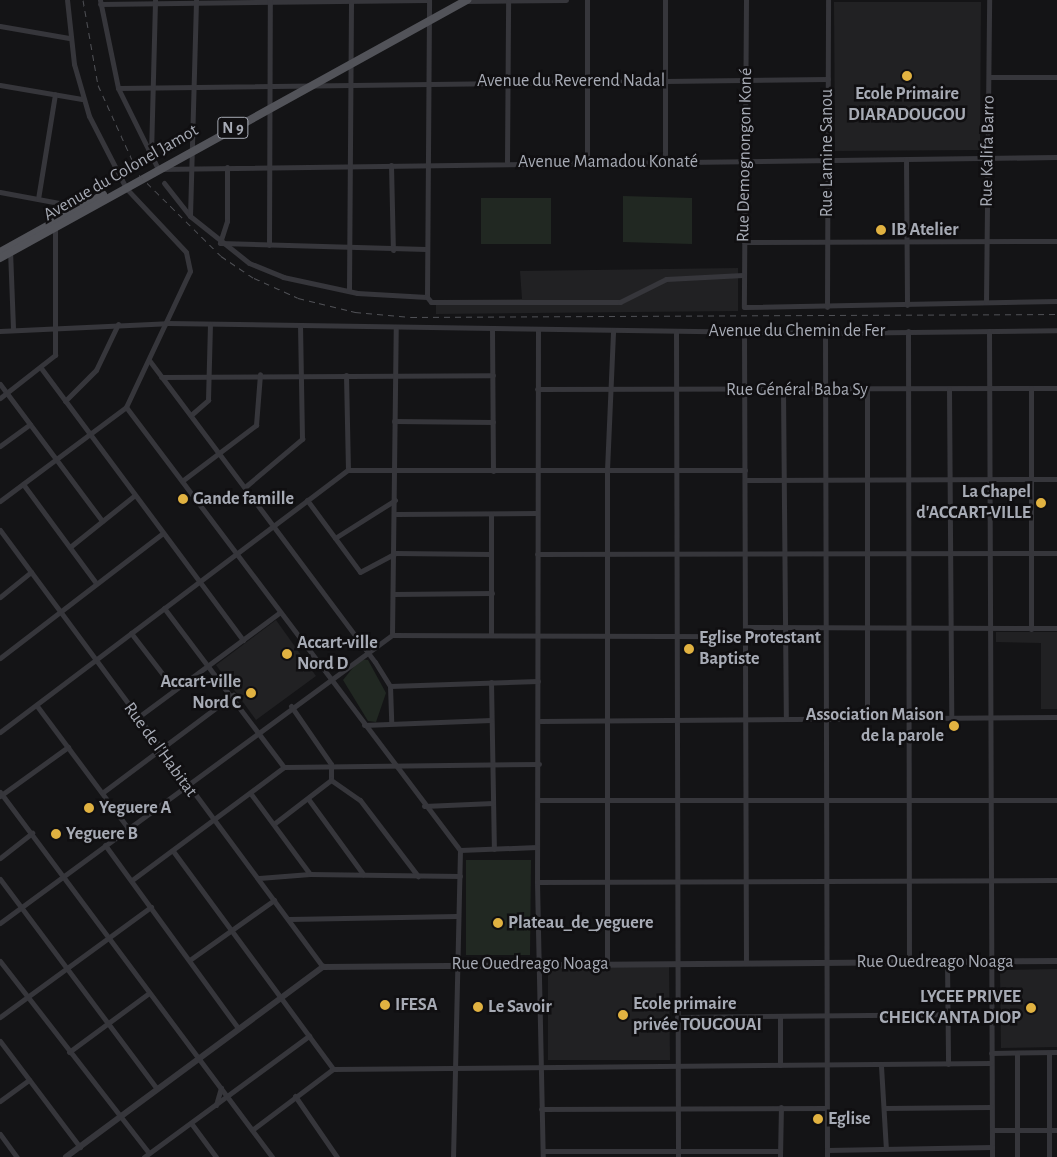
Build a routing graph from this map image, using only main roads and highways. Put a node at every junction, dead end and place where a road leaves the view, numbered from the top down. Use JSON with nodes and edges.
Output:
{"nodes":[{"id":1,"x":463,"y":0,"type":"edge"},
{"id":2,"x":85,"y":208,"type":"junction"},
{"id":3,"x":10,"y":250,"type":"junction"},
{"id":4,"x":0,"y":252,"type":"edge"},
{"id":5,"x":0,"y":258,"type":"edge"}],
"edges":[{"from":1,"to":2,"type":"main road","name":"Avenue du Colonel Jamot","number":"N 9"},
{"from":2,"to":3,"type":"main road","name":"Avenue du Colonel Jamot","number":"N 9"},
{"from":2,"to":3,"type":"main road","name":"Avenue du Colonel Jamot","number":"N 9"},
{"from":3,"to":4,"type":"main road","name":"Avenue du Colonel Jamot","number":"N 9"},
{"from":3,"to":5,"type":"main road","name":"Avenue du Colonel Jamot","number":"N 9"}]}
